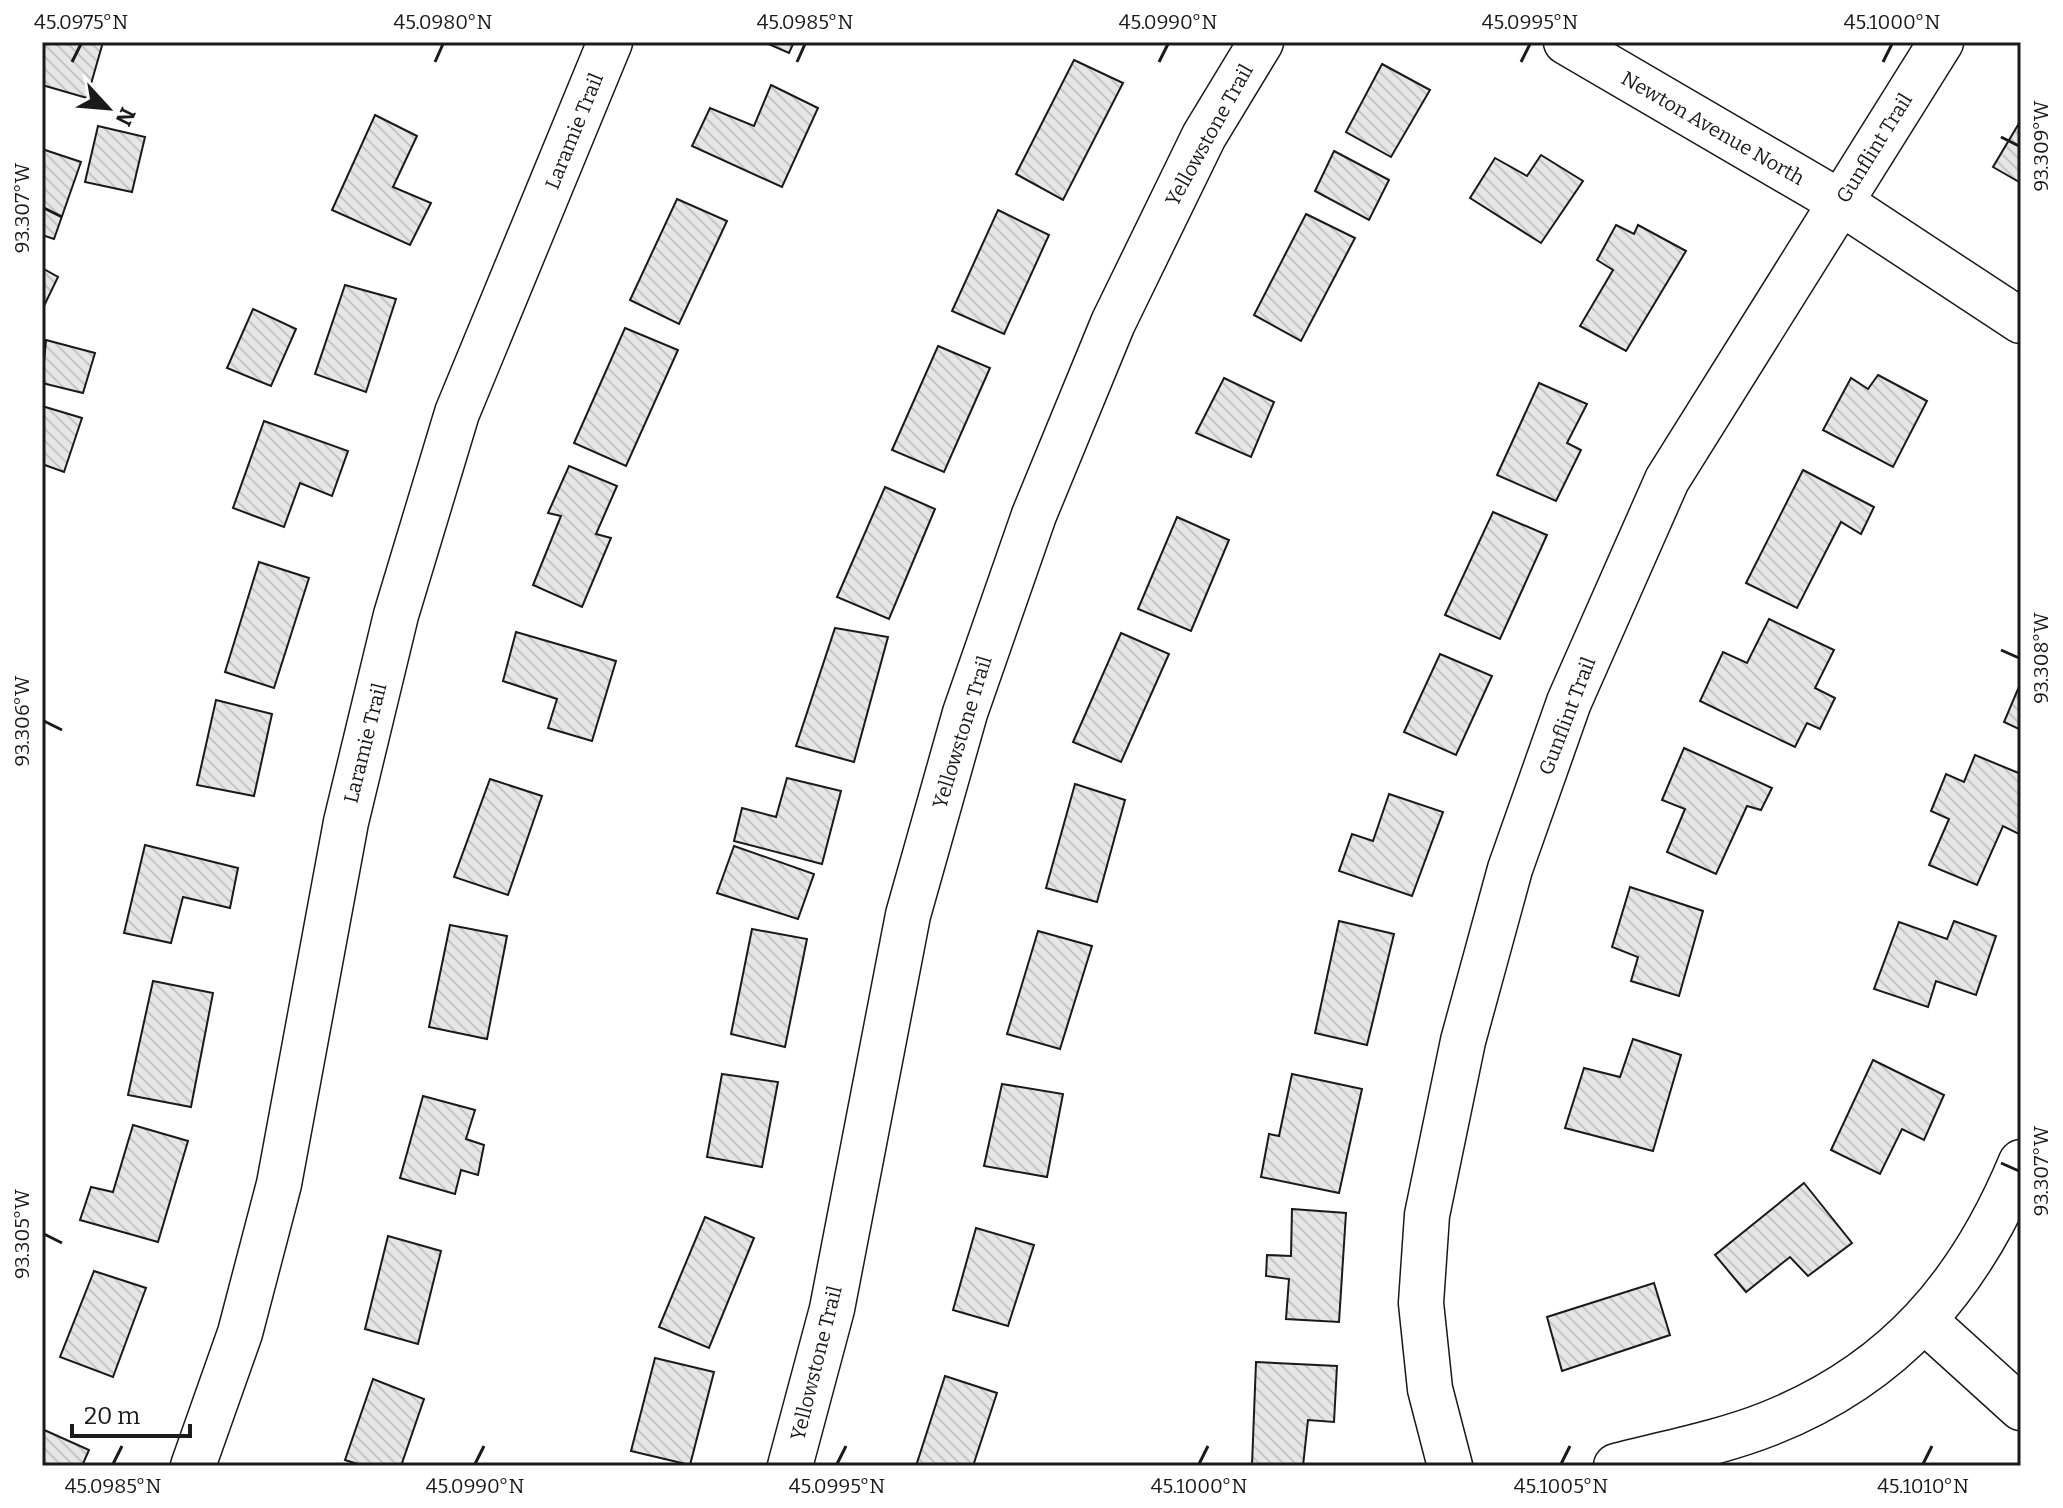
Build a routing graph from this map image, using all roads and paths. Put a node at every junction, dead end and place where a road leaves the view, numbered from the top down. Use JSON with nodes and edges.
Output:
{"nodes":[{"id":1,"x":610,"y":42,"type":"edge"},
{"id":2,"x":1261,"y":42,"type":"edge"},
{"id":3,"x":1566,"y":42,"type":"edge"},
{"id":4,"x":1941,"y":42,"type":"edge"},
{"id":5,"x":1840,"y":202,"type":"junction"},
{"id":6,"x":2021,"y":321,"type":"edge"},
{"id":7,"x":2021,"y":1162,"type":"edge"},
{"id":8,"x":1925,"y":1321,"type":"junction"},
{"id":9,"x":2021,"y":1408,"type":"edge"},
{"id":10,"x":193,"y":1466,"type":"edge"},
{"id":11,"x":790,"y":1466,"type":"edge"},
{"id":12,"x":1450,"y":1466,"type":"edge"},
{"id":13,"x":1616,"y":1466,"type":"edge"}],
"edges":[{"from":1,"to":10,"type":"street","name":"Laramie Trail"},
{"from":2,"to":11,"type":"street","name":"Yellowstone Trail"},
{"from":3,"to":5,"type":"street","name":"Newton Avenue North"},
{"from":4,"to":5,"type":"street","name":"Gunflint Trail"},
{"from":5,"to":6,"type":"street","name":"Newton Avenue North"},
{"from":5,"to":12,"type":"street","name":"Gunflint Trail"},
{"from":7,"to":8,"type":"street"},
{"from":8,"to":9,"type":"street"},
{"from":8,"to":13,"type":"street"}]}
